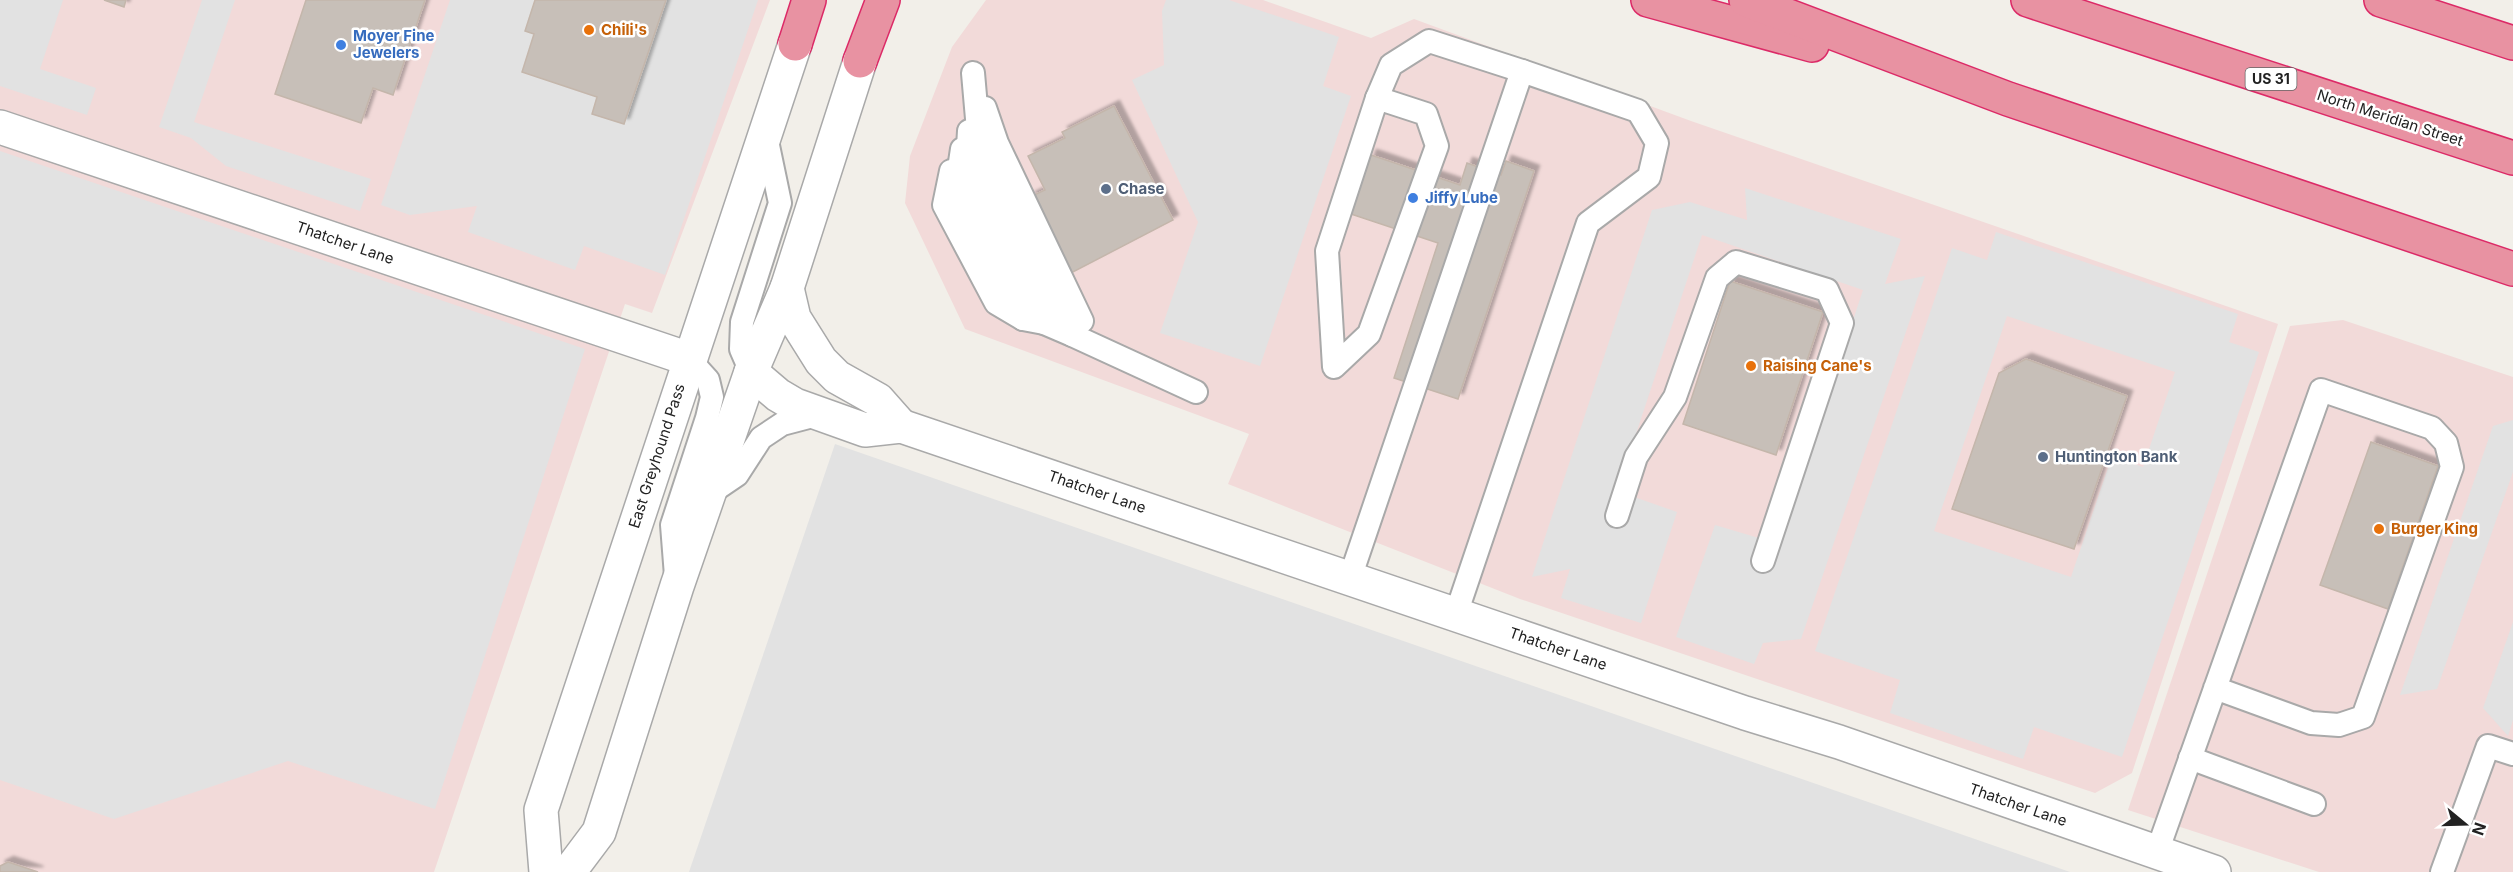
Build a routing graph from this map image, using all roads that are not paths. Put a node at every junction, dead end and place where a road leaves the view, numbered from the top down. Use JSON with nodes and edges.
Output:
{"nodes":[{"id":1,"x":810,"y":0,"type":"edge"},
{"id":2,"x":883,"y":0,"type":"edge"},
{"id":3,"x":1648,"y":0,"type":"edge"},
{"id":4,"x":1746,"y":0,"type":"edge"},
{"id":5,"x":2028,"y":0,"type":"edge"},
{"id":6,"x":2381,"y":0,"type":"edge"},
{"id":7,"x":2513,"y":43,"type":"edge"},
{"id":8,"x":795,"y":44,"type":"joint"},
{"id":9,"x":860,"y":61,"type":"joint"},
{"id":10,"x":1522,"y":71,"type":"junction"},
{"id":11,"x":973,"y":73,"type":"junction"},
{"id":12,"x":1377,"y":98,"type":"junction"},
{"id":13,"x":2008,"y":99,"type":"junction"},
{"id":14,"x":0,"y":127,"type":"edge"},
{"id":15,"x":766,"y":134,"type":"junction"},
{"id":16,"x":2513,"y":158,"type":"edge"},
{"id":17,"x":2513,"y":269,"type":"edge"},
{"id":18,"x":787,"y":288,"type":"junction"},
{"id":19,"x":1034,"y":321,"type":"junction"},
{"id":20,"x":1072,"y":335,"type":"junction"},
{"id":21,"x":1094,"y":346,"type":"junction"},
{"id":22,"x":689,"y":359,"type":"junction"},
{"id":23,"x":751,"y":372,"type":"junction"},
{"id":24,"x":1196,"y":392,"type":"dead end"},
{"id":25,"x":819,"y":414,"type":"junction"},
{"id":26,"x":901,"y":426,"type":"junction"},
{"id":27,"x":709,"y":494,"type":"junction"},
{"id":28,"x":1617,"y":516,"type":"dead end"},
{"id":29,"x":1763,"y":561,"type":"dead end"},
{"id":30,"x":1350,"y":578,"type":"junction"},
{"id":31,"x":677,"y":586,"type":"junction"},
{"id":32,"x":1456,"y":614,"type":"junction"},
{"id":33,"x":2214,"y":688,"type":"junction"},
{"id":34,"x":2513,"y":754,"type":"edge"},
{"id":35,"x":2190,"y":758,"type":"junction"},
{"id":36,"x":2314,"y":804,"type":"dead end"},
{"id":37,"x":2157,"y":852,"type":"junction"},
{"id":38,"x":546,"y":872,"type":"edge"},
{"id":39,"x":569,"y":872,"type":"edge"},
{"id":40,"x":2214,"y":872,"type":"edge"},
{"id":41,"x":2442,"y":872,"type":"edge"}],
"edges":[{"from":1,"to":8,"type":"highway"},
{"from":2,"to":9,"type":"highway"},
{"from":3,"to":13,"type":"highway"},
{"from":4,"to":13,"type":"highway"},
{"from":5,"to":16,"type":"highway","name":"North Meridian Street","number":"US 31"},
{"from":6,"to":7,"type":"highway"},
{"from":8,"to":15,"type":"street","name":"East Greyhound Pass"},
{"from":9,"to":18,"type":"street"},
{"from":10,"to":12,"type":"lane"},
{"from":10,"to":30,"type":"lane"},
{"from":10,"to":32,"type":"lane"},
{"from":11,"to":19,"type":"lane"},
{"from":11,"to":19,"type":"lane"},
{"from":11,"to":20,"type":"lane"},
{"from":11,"to":21,"type":"lane"},
{"from":12,"to":12,"type":"lane"},
{"from":13,"to":17,"type":"highway"},
{"from":14,"to":22,"type":"street","name":"Thatcher Lane"},
{"from":15,"to":22,"type":"street","name":"East Greyhound Pass"},
{"from":15,"to":23,"type":"lane"},
{"from":18,"to":23,"type":"street"},
{"from":18,"to":26,"type":"street","name":"Thatcher Lane"},
{"from":19,"to":20,"type":"lane"},
{"from":20,"to":21,"type":"lane"},
{"from":21,"to":24,"type":"lane"},
{"from":22,"to":31,"type":"lane"},
{"from":22,"to":38,"type":"street","name":"East Greyhound Pass"},
{"from":23,"to":25,"type":"street","name":"Thatcher Lane"},
{"from":23,"to":27,"type":"street"},
{"from":25,"to":26,"type":"street","name":"Thatcher Lane"},
{"from":25,"to":27,"type":"lane"},
{"from":26,"to":30,"type":"street","name":"Thatcher Lane"},
{"from":27,"to":31,"type":"street"},
{"from":28,"to":29,"type":"lane"},
{"from":30,"to":32,"type":"street","name":"Thatcher Lane"},
{"from":31,"to":39,"type":"street"},
{"from":32,"to":37,"type":"street","name":"Thatcher Lane"},
{"from":33,"to":33,"type":"lane"},
{"from":33,"to":35,"type":"lane"},
{"from":34,"to":41,"type":"lane"},
{"from":35,"to":36,"type":"lane"},
{"from":35,"to":37,"type":"lane"},
{"from":37,"to":40,"type":"street","name":"Thatcher Lane"}]}
